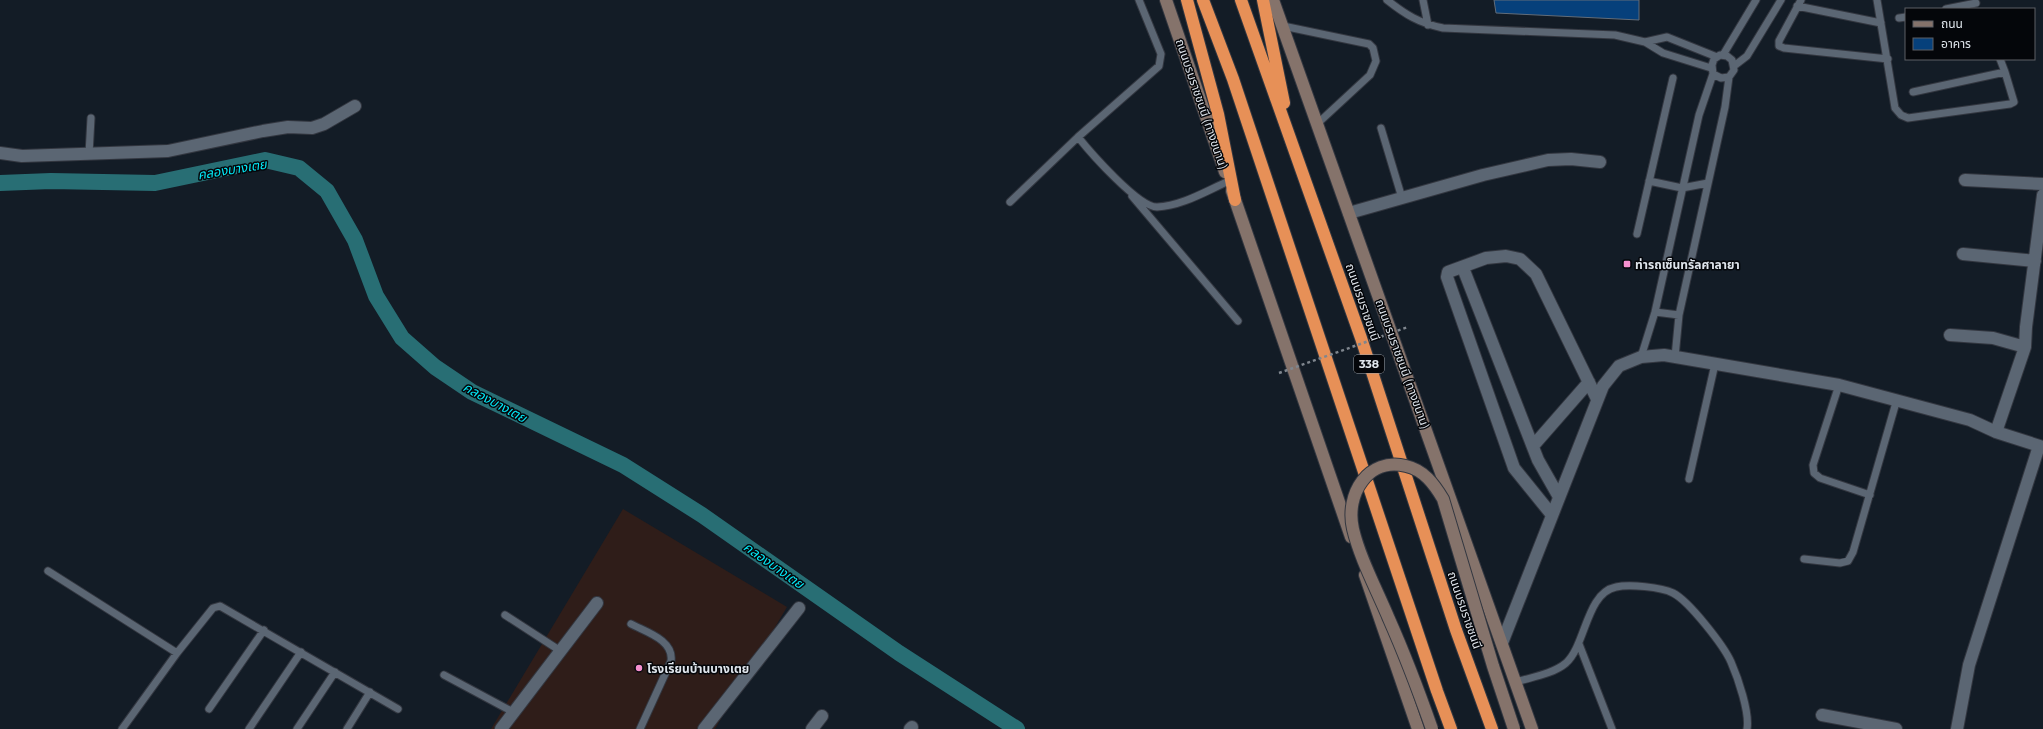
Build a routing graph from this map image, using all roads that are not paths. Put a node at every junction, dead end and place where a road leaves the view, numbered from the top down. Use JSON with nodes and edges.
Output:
{"nodes":[{"id":1,"x":1139,"y":0,"type":"edge"},
{"id":2,"x":1166,"y":0,"type":"edge"},
{"id":3,"x":1187,"y":0,"type":"edge"},
{"id":4,"x":1203,"y":0,"type":"edge"},
{"id":5,"x":1241,"y":0,"type":"edge"},
{"id":6,"x":1263,"y":0,"type":"edge"},
{"id":7,"x":1273,"y":0,"type":"edge"},
{"id":8,"x":1387,"y":0,"type":"edge"},
{"id":9,"x":1423,"y":0,"type":"edge"},
{"id":10,"x":1756,"y":0,"type":"edge"},
{"id":11,"x":1781,"y":0,"type":"edge"},
{"id":12,"x":1877,"y":0,"type":"edge"},
{"id":13,"x":1799,"y":3,"type":"edge"},
{"id":14,"x":1977,"y":4,"type":"edge"},
{"id":15,"x":1952,"y":8,"type":"edge"},
{"id":16,"x":1881,"y":23,"type":"junction"},
{"id":17,"x":1428,"y":25,"type":"junction"},
{"id":18,"x":1282,"y":26,"type":"junction"},
{"id":19,"x":1645,"y":42,"type":"junction"},
{"id":20,"x":1720,"y":56,"type":"junction"},
{"id":21,"x":1888,"y":59,"type":"junction"},
{"id":22,"x":2000,"y":60,"type":"edge"},
{"id":23,"x":1734,"y":66,"type":"junction"},
{"id":24,"x":1712,"y":71,"type":"junction"},
{"id":25,"x":2005,"y":72,"type":"junction"},
{"id":26,"x":1729,"y":77,"type":"junction"},
{"id":27,"x":1673,"y":78,"type":"dead end"},
{"id":28,"x":1913,"y":92,"type":"dead end"},
{"id":29,"x":355,"y":106,"type":"dead end"},
{"id":30,"x":91,"y":118,"type":"dead end"},
{"id":31,"x":1317,"y":124,"type":"junction"},
{"id":32,"x":1381,"y":128,"type":"dead end"},
{"id":33,"x":1078,"y":137,"type":"junction"},
{"id":34,"x":1292,"y":144,"type":"junction"},
{"id":35,"x":0,"y":153,"type":"edge"},
{"id":36,"x":89,"y":154,"type":"junction"},
{"id":37,"x":1600,"y":162,"type":"dead end"},
{"id":38,"x":1964,"y":180,"type":"dead end"},
{"id":39,"x":1229,"y":181,"type":"junction"},
{"id":40,"x":1649,"y":181,"type":"junction"},
{"id":41,"x":1708,"y":183,"type":"junction"},
{"id":42,"x":2043,"y":184,"type":"edge"},
{"id":43,"x":1682,"y":188,"type":"junction"},
{"id":44,"x":1126,"y":189,"type":"junction"},
{"id":45,"x":2043,"y":195,"type":"edge"},
{"id":46,"x":1402,"y":198,"type":"junction"},
{"id":47,"x":1235,"y":200,"type":"junction"},
{"id":48,"x":1010,"y":202,"type":"dead end"},
{"id":49,"x":1349,"y":213,"type":"junction"},
{"id":50,"x":1637,"y":234,"type":"dead end"},
{"id":51,"x":1963,"y":254,"type":"dead end"},
{"id":52,"x":2035,"y":261,"type":"junction"},
{"id":53,"x":1463,"y":268,"type":"junction"},
{"id":54,"x":1655,"y":312,"type":"junction"},
{"id":55,"x":1679,"y":315,"type":"junction"},
{"id":56,"x":1238,"y":322,"type":"dead end"},
{"id":57,"x":1950,"y":335,"type":"dead end"},
{"id":58,"x":2025,"y":347,"type":"junction"},
{"id":59,"x":1641,"y":357,"type":"junction"},
{"id":60,"x":1675,"y":357,"type":"junction"},
{"id":61,"x":1715,"y":364,"type":"junction"},
{"id":62,"x":1501,"y":365,"type":"junction"},
{"id":63,"x":1480,"y":372,"type":"junction"},
{"id":64,"x":1589,"y":382,"type":"junction"},
{"id":65,"x":1839,"y":385,"type":"junction"},
{"id":66,"x":1597,"y":399,"type":"junction"},
{"id":67,"x":1897,"y":399,"type":"junction"},
{"id":68,"x":1996,"y":432,"type":"junction"},
{"id":69,"x":1533,"y":446,"type":"junction"},
{"id":70,"x":2041,"y":446,"type":"edge"},
{"id":71,"x":1689,"y":479,"type":"dead end"},
{"id":72,"x":1870,"y":495,"type":"junction"},
{"id":73,"x":1559,"y":497,"type":"junction"},
{"id":74,"x":1552,"y":516,"type":"junction"},
{"id":75,"x":1804,"y":559,"type":"dead end"},
{"id":76,"x":48,"y":571,"type":"dead end"},
{"id":77,"x":597,"y":603,"type":"dead end"},
{"id":78,"x":800,"y":608,"type":"dead end"},
{"id":79,"x":505,"y":614,"type":"dead end"},
{"id":80,"x":631,"y":624,"type":"dead end"},
{"id":81,"x":264,"y":630,"type":"junction"},
{"id":82,"x":1502,"y":643,"type":"junction"},
{"id":83,"x":1579,"y":644,"type":"junction"},
{"id":84,"x":559,"y":650,"type":"junction"},
{"id":85,"x":301,"y":652,"type":"junction"},
{"id":86,"x":176,"y":653,"type":"junction"},
{"id":87,"x":335,"y":672,"type":"junction"},
{"id":88,"x":444,"y":675,"type":"dead end"},
{"id":89,"x":1516,"y":682,"type":"junction"},
{"id":90,"x":370,"y":692,"type":"junction"},
{"id":91,"x":209,"y":709,"type":"dead end"},
{"id":92,"x":398,"y":709,"type":"dead end"},
{"id":93,"x":513,"y":712,"type":"junction"},
{"id":94,"x":1822,"y":715,"type":"dead end"},
{"id":95,"x":822,"y":716,"type":"dead end"},
{"id":96,"x":122,"y":729,"type":"edge"},
{"id":97,"x":249,"y":729,"type":"edge"},
{"id":98,"x":297,"y":729,"type":"edge"},
{"id":99,"x":347,"y":729,"type":"edge"},
{"id":100,"x":501,"y":729,"type":"edge"},
{"id":101,"x":640,"y":729,"type":"edge"},
{"id":102,"x":704,"y":729,"type":"edge"},
{"id":103,"x":812,"y":729,"type":"edge"},
{"id":104,"x":1418,"y":729,"type":"edge"},
{"id":105,"x":1432,"y":729,"type":"edge"},
{"id":106,"x":1451,"y":729,"type":"edge"},
{"id":107,"x":1492,"y":729,"type":"edge"},
{"id":108,"x":1514,"y":729,"type":"edge"},
{"id":109,"x":1532,"y":729,"type":"edge"},
{"id":110,"x":1612,"y":729,"type":"edge"},
{"id":111,"x":1747,"y":729,"type":"edge"},
{"id":112,"x":1896,"y":729,"type":"edge"},
{"id":113,"x":1957,"y":729,"type":"edge"}],
"edges":[{"from":1,"to":33,"type":"lane"},
{"from":2,"to":39,"type":"main road","name":"ถนนบรมราชชนนี (ทางขนาน)"},
{"from":3,"to":47,"type":"highway"},
{"from":4,"to":106,"type":"highway"},
{"from":5,"to":34,"type":"highway","name":"ถนนบรมราชชนนี","number":"338"},
{"from":6,"to":34,"type":"highway"},
{"from":7,"to":18,"type":"main road","name":"ถนนบรมราชชนนี (ทางขนาน)","number":"338"},
{"from":8,"to":17,"type":"lane"},
{"from":9,"to":17,"type":"lane"},
{"from":10,"to":20,"type":"lane"},
{"from":11,"to":23,"type":"lane"},
{"from":12,"to":16,"type":"lane"},
{"from":13,"to":16,"type":"lane"},
{"from":13,"to":21,"type":"lane"},
{"from":14,"to":15,"type":"lane"},
{"from":16,"to":21,"type":"lane"},
{"from":17,"to":19,"type":"lane"},
{"from":18,"to":31,"type":"main road","name":"ถนนบรมราชชนนี (ทางขนาน)","number":"338"},
{"from":18,"to":31,"type":"lane"},
{"from":19,"to":20,"type":"lane"},
{"from":19,"to":24,"type":"lane"},
{"from":20,"to":23,"type":"lane"},
{"from":20,"to":24,"type":"lane"},
{"from":21,"to":25,"type":"lane"},
{"from":22,"to":25,"type":"lane"},
{"from":23,"to":26,"type":"lane"},
{"from":24,"to":26,"type":"lane"},
{"from":24,"to":43,"type":"lane"},
{"from":25,"to":28,"type":"lane"},
{"from":26,"to":41,"type":"lane"},
{"from":27,"to":40,"type":"lane"},
{"from":29,"to":36,"type":"street"},
{"from":30,"to":36,"type":"lane"},
{"from":31,"to":49,"type":"main road","name":"ถนนบรมราชชนนี (ทางขนาน)","number":"338"},
{"from":32,"to":46,"type":"lane"},
{"from":33,"to":44,"type":"lane"},
{"from":33,"to":48,"type":"lane"},
{"from":34,"to":107,"type":"highway","name":"ถนนบรมราชชนนี","number":"338"},
{"from":35,"to":36,"type":"street"},
{"from":37,"to":46,"type":"street"},
{"from":38,"to":42,"type":"street"},
{"from":39,"to":44,"type":"lane"},
{"from":39,"to":47,"type":"main road","name":"ถนนบรมราชชนนี (ทางขนาน)"},
{"from":40,"to":43,"type":"lane"},
{"from":40,"to":50,"type":"lane"},
{"from":41,"to":43,"type":"lane"},
{"from":41,"to":55,"type":"lane"},
{"from":43,"to":54,"type":"lane"},
{"from":44,"to":56,"type":"lane"},
{"from":45,"to":52,"type":"street"},
{"from":46,"to":49,"type":"street"},
{"from":47,"to":104,"type":"main road","name":"ถนนบรมราชชนนี (ทางขนาน)"},
{"from":49,"to":82,"type":"main road","name":"ถนนบรมราชชนนี (ทางขนาน)","number":"338"},
{"from":51,"to":52,"type":"street"},
{"from":52,"to":58,"type":"street"},
{"from":53,"to":62,"type":"street"},
{"from":53,"to":63,"type":"street"},
{"from":53,"to":64,"type":"street"},
{"from":54,"to":55,"type":"lane"},
{"from":54,"to":59,"type":"lane"},
{"from":55,"to":60,"type":"lane"},
{"from":57,"to":58,"type":"street"},
{"from":58,"to":68,"type":"street"},
{"from":59,"to":60,"type":"street"},
{"from":59,"to":66,"type":"street"},
{"from":60,"to":61,"type":"street"},
{"from":61,"to":65,"type":"street"},
{"from":61,"to":71,"type":"lane"},
{"from":62,"to":63,"type":"street"},
{"from":62,"to":69,"type":"street"},
{"from":63,"to":74,"type":"street"},
{"from":64,"to":66,"type":"street"},
{"from":64,"to":69,"type":"street"},
{"from":65,"to":67,"type":"street"},
{"from":65,"to":72,"type":"lane"},
{"from":66,"to":73,"type":"street"},
{"from":67,"to":68,"type":"street"},
{"from":67,"to":72,"type":"lane"},
{"from":68,"to":70,"type":"street"},
{"from":69,"to":73,"type":"street"},
{"from":70,"to":113,"type":"street"},
{"from":72,"to":75,"type":"lane"},
{"from":73,"to":74,"type":"street"},
{"from":74,"to":82,"type":"street"},
{"from":76,"to":86,"type":"lane"},
{"from":77,"to":84,"type":"street"},
{"from":78,"to":102,"type":"street"},
{"from":79,"to":84,"type":"lane"},
{"from":80,"to":101,"type":"lane"},
{"from":81,"to":85,"type":"lane"},
{"from":81,"to":86,"type":"lane"},
{"from":81,"to":91,"type":"lane"},
{"from":82,"to":89,"type":"main road","name":"ถนนบรมราชชนนี (ทางขนาน)","number":"338"},
{"from":83,"to":89,"type":"lane"},
{"from":83,"to":110,"type":"lane"},
{"from":83,"to":111,"type":"lane"},
{"from":84,"to":93,"type":"street"},
{"from":85,"to":87,"type":"lane"},
{"from":85,"to":97,"type":"lane"},
{"from":86,"to":96,"type":"lane"},
{"from":87,"to":90,"type":"lane"},
{"from":87,"to":98,"type":"lane"},
{"from":88,"to":93,"type":"lane"},
{"from":89,"to":109,"type":"main road","name":"ถนนบรมราชชนนี (ทางขนาน)","number":"338"},
{"from":90,"to":92,"type":"lane"},
{"from":90,"to":99,"type":"lane"},
{"from":93,"to":100,"type":"street"},
{"from":94,"to":112,"type":"street"},
{"from":95,"to":103,"type":"street"},
{"from":105,"to":108,"type":"main road","bridge":true}]}
